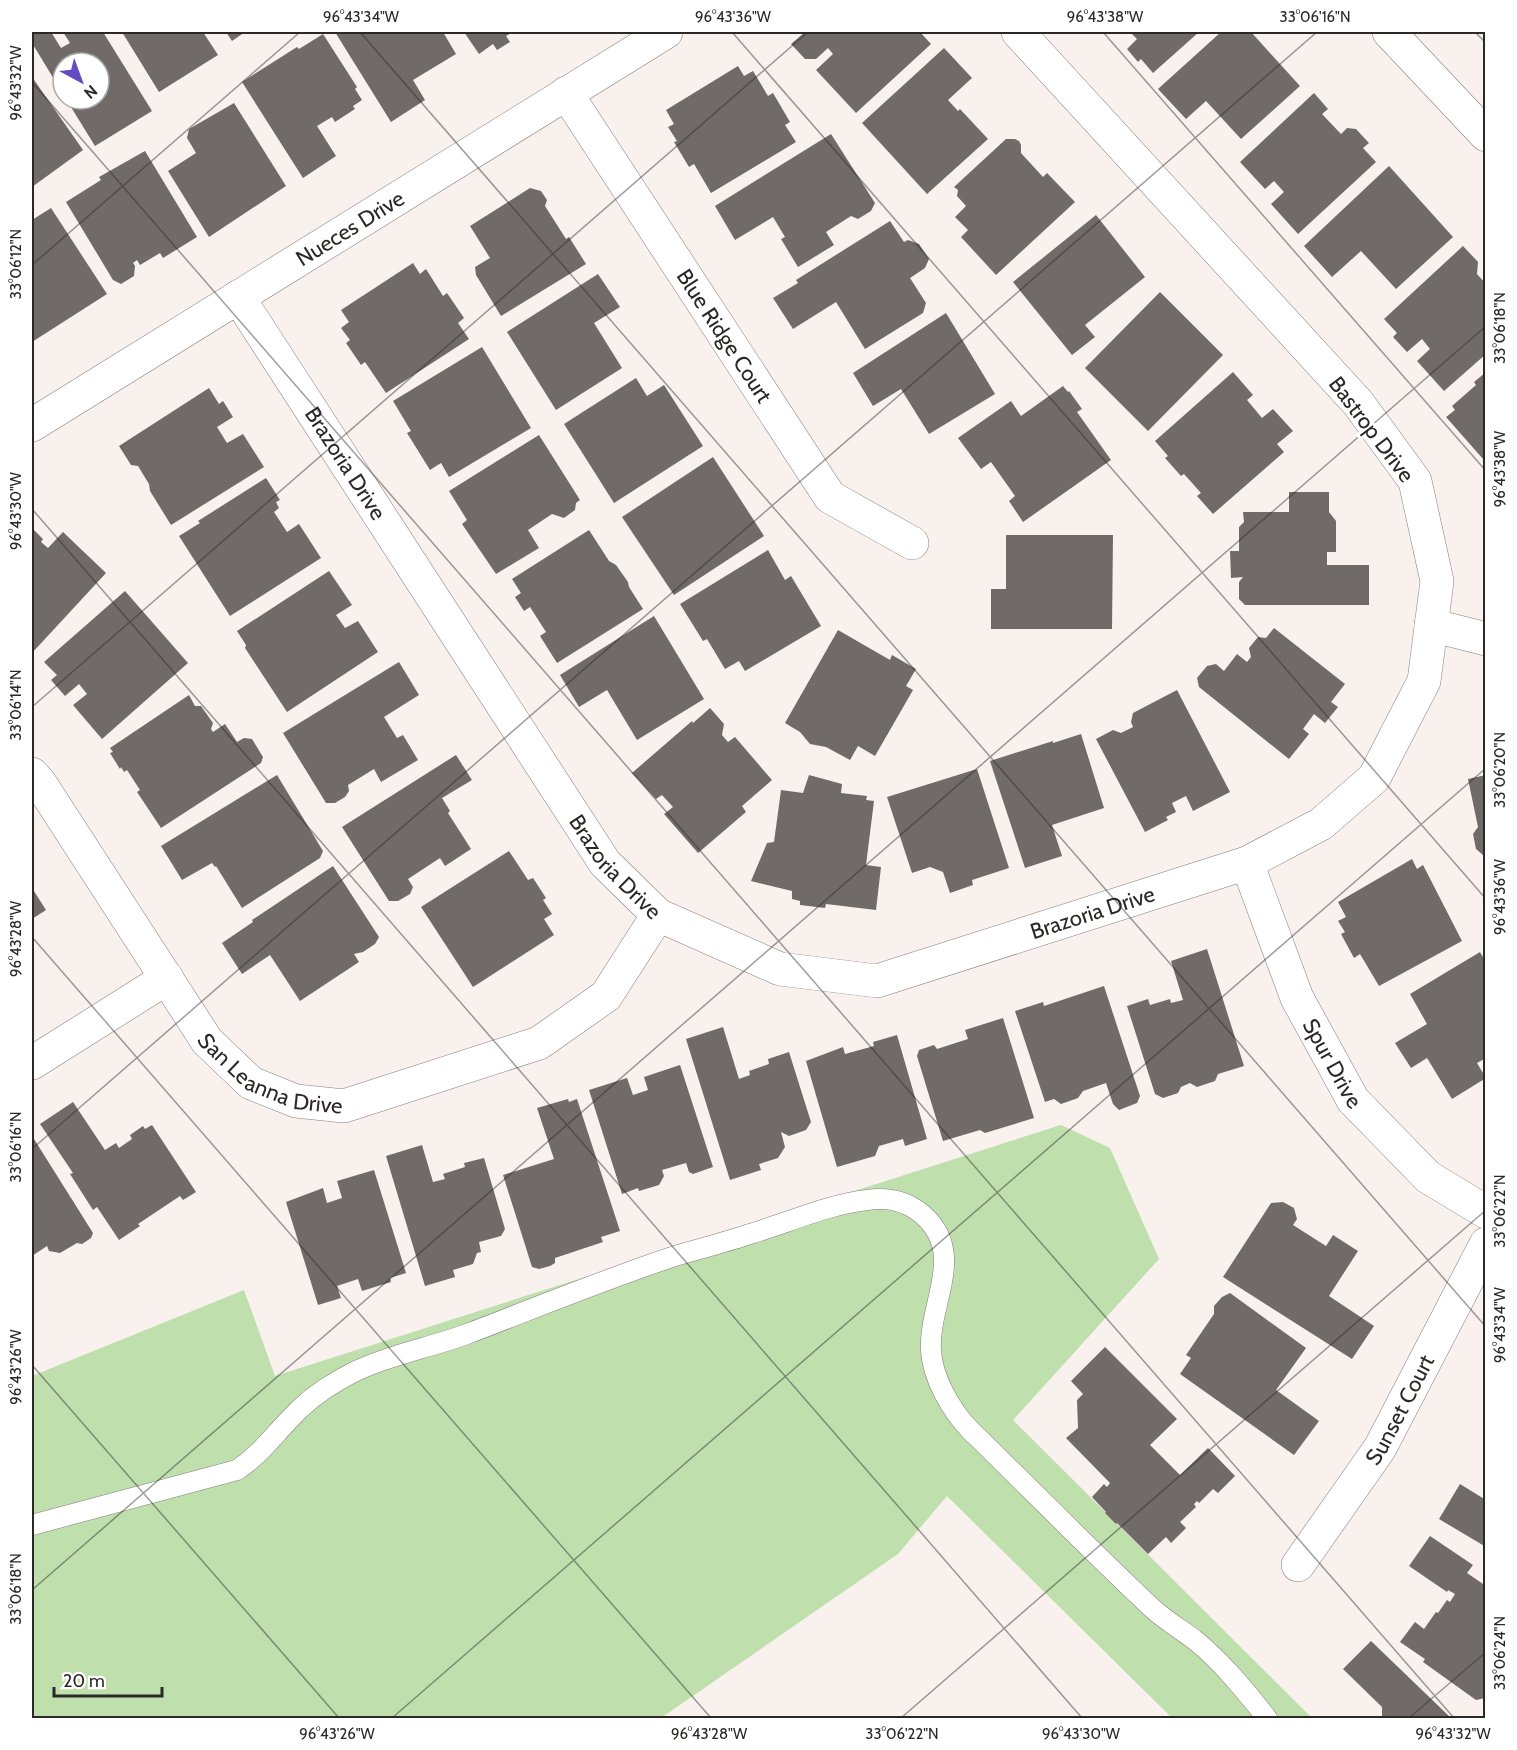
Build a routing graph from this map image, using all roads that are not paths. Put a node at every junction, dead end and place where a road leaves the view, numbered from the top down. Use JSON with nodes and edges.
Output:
{"nodes":[{"id":1,"x":666,"y":32,"type":"edge"},
{"id":2,"x":1018,"y":32,"type":"edge"},
{"id":3,"x":1389,"y":32,"type":"edge"},
{"id":4,"x":566,"y":93,"type":"junction"},
{"id":5,"x":1485,"y":135,"type":"edge"},
{"id":6,"x":238,"y":297,"type":"junction"},
{"id":7,"x":32,"y":425,"type":"edge"},
{"id":8,"x":912,"y":543,"type":"dead end"},
{"id":9,"x":1431,"y":625,"type":"junction"},
{"id":10,"x":1485,"y":639,"type":"edge"},
{"id":11,"x":32,"y":774,"type":"edge"},
{"id":12,"x":1247,"y":863,"type":"junction"},
{"id":13,"x":658,"y":915,"type":"junction"},
{"id":14,"x":167,"y":978,"type":"junction"},
{"id":15,"x":32,"y":1063,"type":"edge"},
{"id":16,"x":1485,"y":1212,"type":"edge"},
{"id":17,"x":1485,"y":1244,"type":"edge"},
{"id":18,"x":32,"y":1525,"type":"edge"},
{"id":19,"x":1298,"y":1565,"type":"dead end"},
{"id":20,"x":1267,"y":1719,"type":"edge"}],
"edges":[{"from":1,"to":4,"type":"street","name":"Nueces Drive"},
{"from":2,"to":9,"type":"street","name":"Bastrop Drive"},
{"from":3,"to":5,"type":"street"},
{"from":4,"to":6,"type":"street","name":"Nueces Drive"},
{"from":4,"to":8,"type":"street","name":"Blue Ridge Court"},
{"from":6,"to":7,"type":"street","name":"Nueces Drive"},
{"from":6,"to":13,"type":"street","name":"Brazoria Drive"},
{"from":9,"to":10,"type":"street"},
{"from":9,"to":12,"type":"street","name":"Bastrop Drive"},
{"from":11,"to":14,"type":"street","name":"San Leanna Drive"},
{"from":12,"to":13,"type":"street","name":"Brazoria Drive"},
{"from":12,"to":16,"type":"street","name":"Spur Drive"},
{"from":13,"to":14,"type":"street","name":"San Leanna Drive"},
{"from":14,"to":15,"type":"street"},
{"from":17,"to":19,"type":"street","name":"Sunset Court"},
{"from":18,"to":20,"type":"lane"}]}
